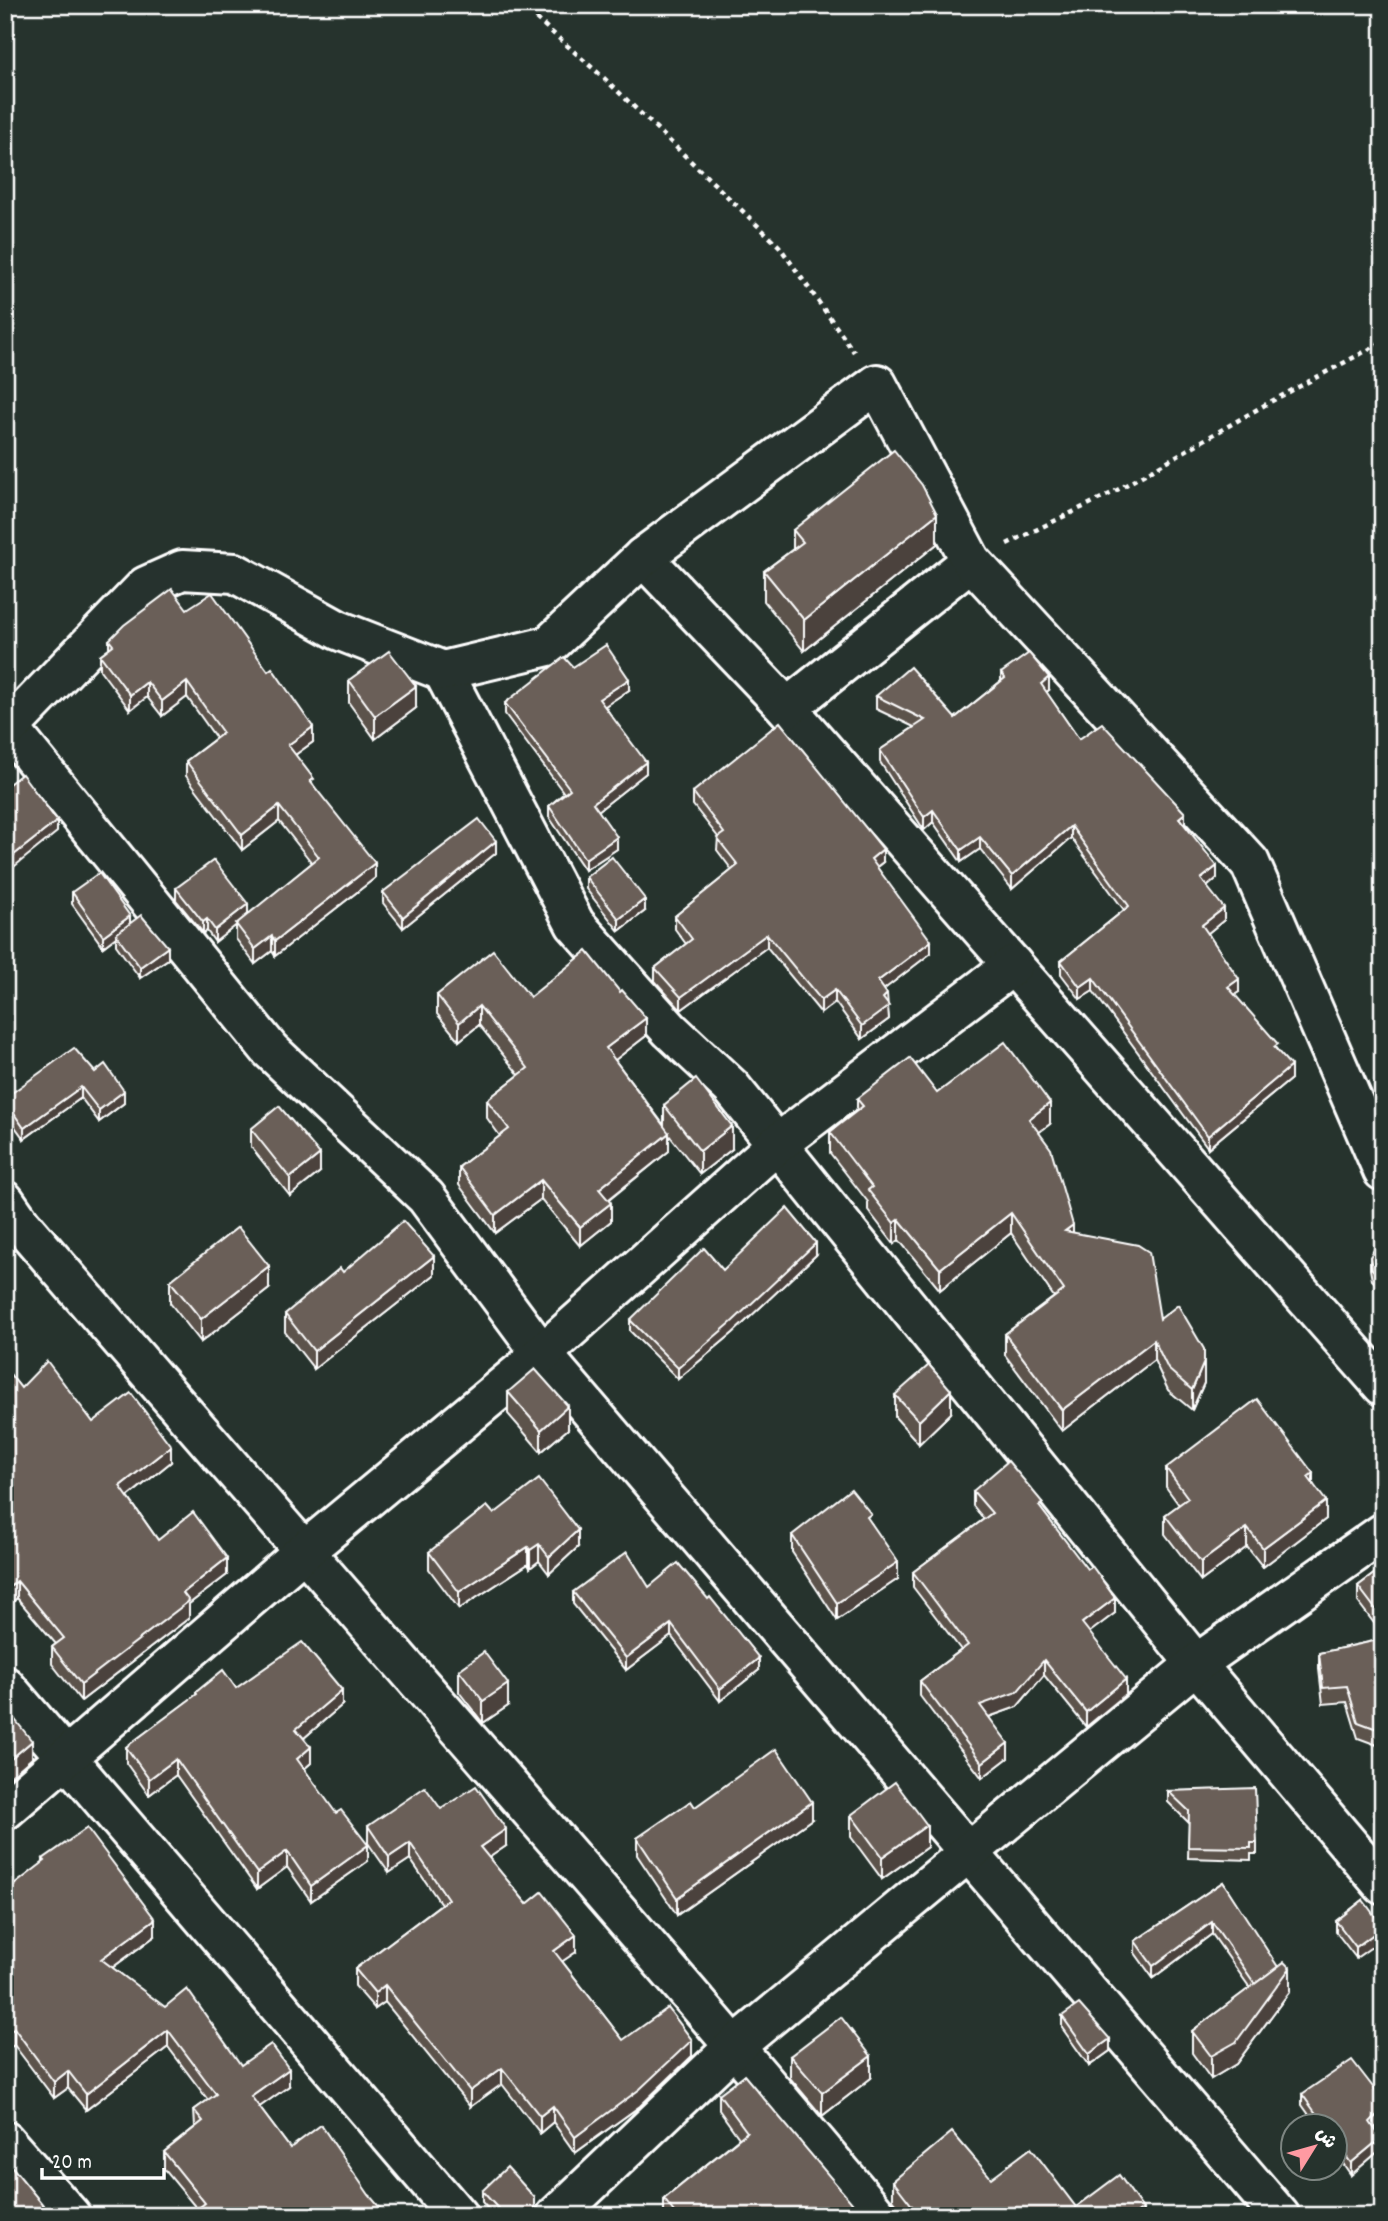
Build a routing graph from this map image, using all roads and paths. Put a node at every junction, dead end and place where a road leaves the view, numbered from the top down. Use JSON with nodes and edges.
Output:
{"nodes":[{"id":1,"x":522,"y":5,"type":"edge"},
{"id":2,"x":1383,"y":342,"type":"edge"},
{"id":3,"x":877,"y":384,"type":"junction"},
{"id":4,"x":643,"y":557,"type":"junction"},
{"id":5,"x":971,"y":561,"type":"junction"},
{"id":6,"x":443,"y":671,"type":"junction"},
{"id":7,"x":788,"y":708,"type":"junction"},
{"id":8,"x":7,"y":730,"type":"edge"},
{"id":9,"x":1013,"y":965,"type":"junction"},
{"id":10,"x":776,"y":1145,"type":"junction"},
{"id":11,"x":1383,"y":1171,"type":"edge"},
{"id":12,"x":5,"y":1201,"type":"edge"},
{"id":13,"x":542,"y":1353,"type":"junction"},
{"id":14,"x":1383,"y":1386,"type":"edge"},
{"id":15,"x":1383,"y":1533,"type":"edge"},
{"id":16,"x":302,"y":1553,"type":"junction"},
{"id":17,"x":1196,"y":1664,"type":"junction"},
{"id":18,"x":5,"y":1686,"type":"edge"},
{"id":19,"x":67,"y":1760,"type":"junction"},
{"id":20,"x":5,"y":1810,"type":"edge"},
{"id":21,"x":971,"y":1852,"type":"junction"},
{"id":22,"x":1383,"y":1885,"type":"edge"},
{"id":23,"x":735,"y":2046,"type":"junction"},
{"id":24,"x":5,"y":2141,"type":"edge"},
{"id":25,"x":71,"y":2216,"type":"edge"},
{"id":26,"x":458,"y":2216,"type":"edge"},
{"id":27,"x":556,"y":2216,"type":"edge"},
{"id":28,"x":878,"y":2216,"type":"edge"},
{"id":29,"x":1280,"y":2216,"type":"edge"}],
"edges":[{"from":1,"to":3,"type":"path"},
{"from":2,"to":5,"type":"path"},
{"from":3,"to":4,"type":"street"},
{"from":3,"to":5,"type":"street"},
{"from":4,"to":6,"type":"street"},
{"from":4,"to":7,"type":"street"},
{"from":5,"to":7,"type":"street"},
{"from":5,"to":11,"type":"street"},
{"from":6,"to":8,"type":"street"},
{"from":6,"to":10,"type":"street"},
{"from":7,"to":9,"type":"street"},
{"from":8,"to":13,"type":"street"},
{"from":9,"to":10,"type":"street"},
{"from":9,"to":14,"type":"street"},
{"from":10,"to":13,"type":"street"},
{"from":10,"to":17,"type":"street"},
{"from":12,"to":16,"type":"street"},
{"from":13,"to":16,"type":"street"},
{"from":13,"to":21,"type":"street"},
{"from":15,"to":17,"type":"street"},
{"from":16,"to":19,"type":"street"},
{"from":16,"to":23,"type":"street"},
{"from":17,"to":21,"type":"street"},
{"from":17,"to":22,"type":"street"},
{"from":18,"to":19,"type":"street"},
{"from":19,"to":20,"type":"street"},
{"from":19,"to":26,"type":"street"},
{"from":21,"to":23,"type":"street"},
{"from":21,"to":29,"type":"street"},
{"from":23,"to":27,"type":"street"},
{"from":23,"to":28,"type":"street"},
{"from":24,"to":25,"type":"street"}]}
